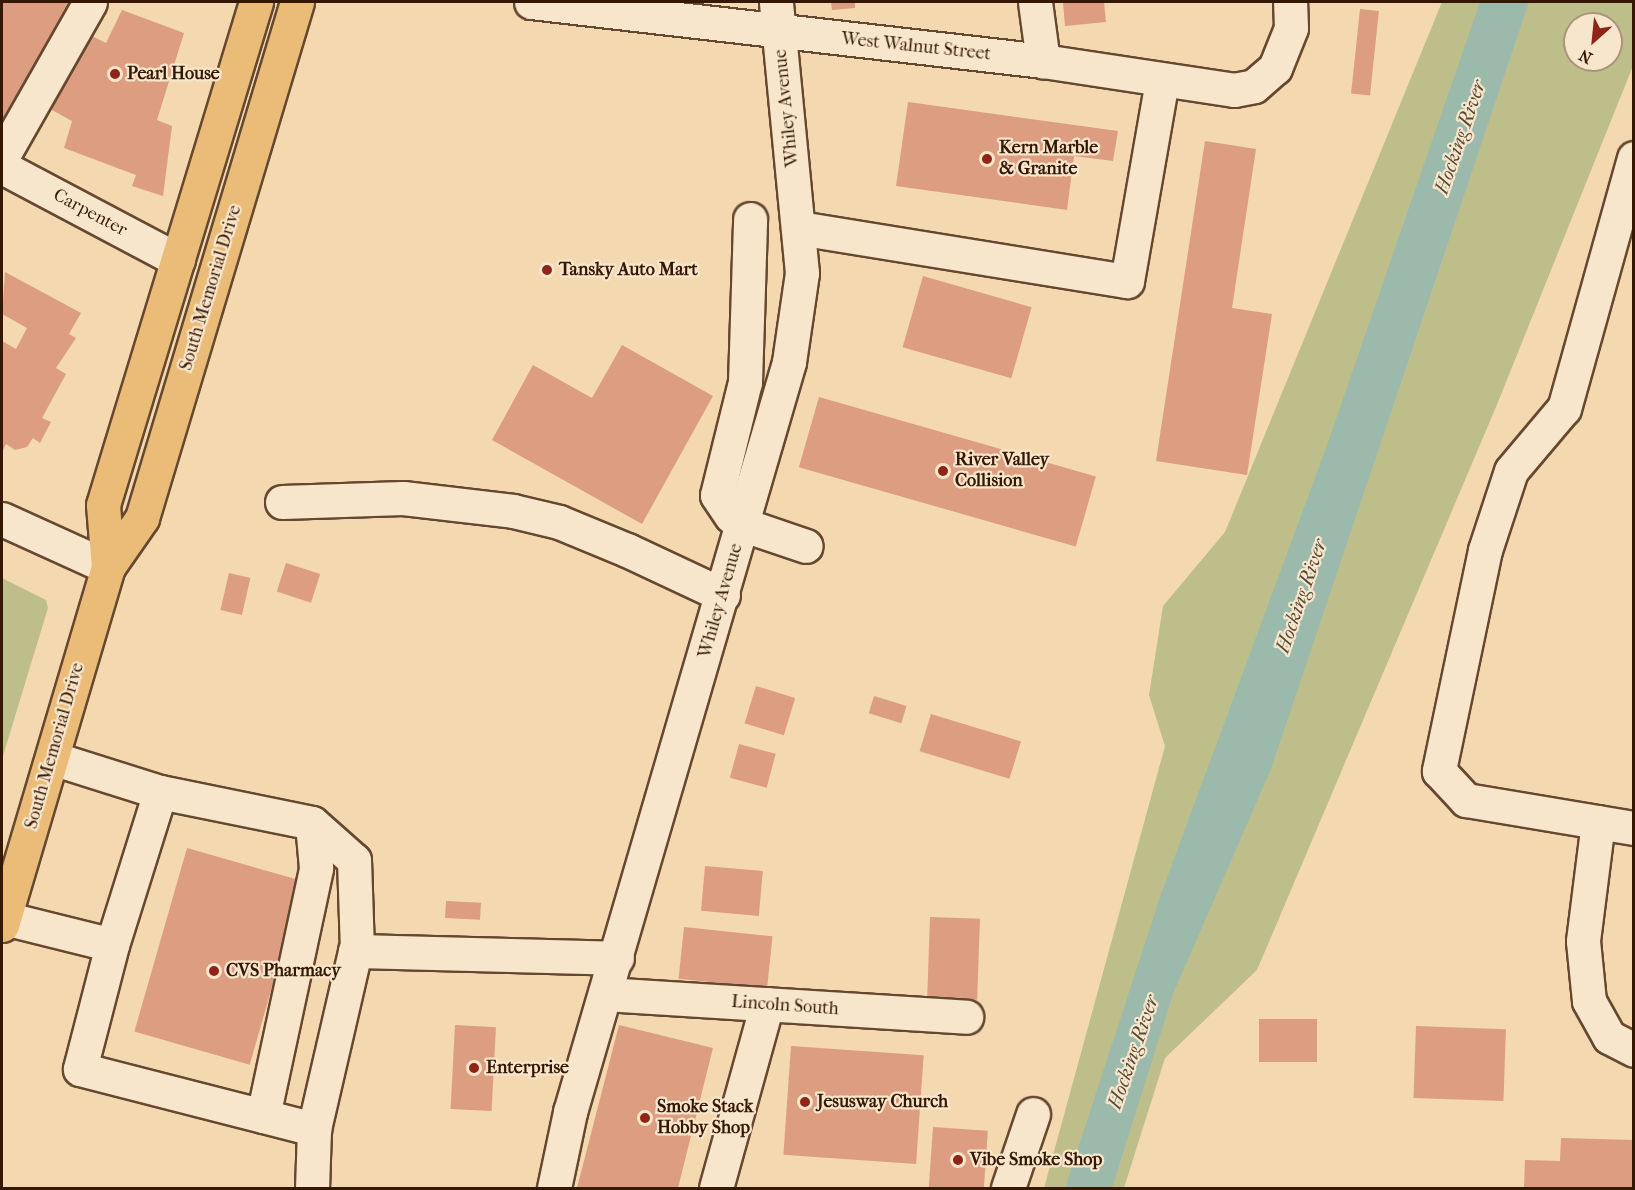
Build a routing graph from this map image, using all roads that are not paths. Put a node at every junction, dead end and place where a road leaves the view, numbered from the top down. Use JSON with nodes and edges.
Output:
{"nodes":[{"id":1,"x":90,"y":2,"type":"edge"},
{"id":2,"x":256,"y":2,"type":"edge"},
{"id":3,"x":297,"y":2,"type":"edge"},
{"id":4,"x":531,"y":2,"type":"edge"},
{"id":5,"x":1035,"y":2,"type":"edge"},
{"id":6,"x":1290,"y":2,"type":"edge"},
{"id":7,"x":777,"y":17,"type":"edge"},
{"id":8,"x":1043,"y":61,"type":"junction"},
{"id":9,"x":1162,"y":80,"type":"junction"},
{"id":10,"x":2,"y":157,"type":"edge"},
{"id":11,"x":1634,"y":158,"type":"edge"},
{"id":12,"x":2,"y":167,"type":"edge"},
{"id":13,"x":750,"y":219,"type":"dead end"},
{"id":14,"x":799,"y":228,"type":"junction"},
{"id":15,"x":178,"y":260,"type":"junction"},
{"id":16,"x":282,"y":502,"type":"dead end"},
{"id":17,"x":2,"y":519,"type":"edge"},
{"id":18,"x":744,"y":522,"type":"junction"},
{"id":19,"x":806,"y":546,"type":"dead end"},
{"id":20,"x":108,"y":567,"type":"junction"},
{"id":21,"x":723,"y":595,"type":"junction"},
{"id":22,"x":52,"y":758,"type":"junction"},
{"id":23,"x":160,"y":792,"type":"junction"},
{"id":24,"x":1598,"y":822,"type":"junction"},
{"id":25,"x":312,"y":823,"type":"junction"},
{"id":26,"x":1634,"y":828,"type":"edge"},
{"id":27,"x":3,"y":922,"type":"edge"},
{"id":28,"x":112,"y":945,"type":"junction"},
{"id":29,"x":357,"y":951,"type":"junction"},
{"id":30,"x":617,"y":958,"type":"junction"},
{"id":31,"x":605,"y":994,"type":"junction"},
{"id":32,"x":767,"y":1004,"type":"junction"},
{"id":33,"x":966,"y":1017,"type":"dead end"},
{"id":34,"x":1634,"y":1050,"type":"edge"},
{"id":35,"x":1033,"y":1114,"type":"dead end"},
{"id":36,"x":263,"y":1116,"type":"junction"},
{"id":37,"x":314,"y":1129,"type":"junction"},
{"id":38,"x":312,"y":1188,"type":"edge"},
{"id":39,"x":554,"y":1188,"type":"edge"},
{"id":40,"x":716,"y":1188,"type":"edge"},
{"id":41,"x":1008,"y":1188,"type":"edge"}],
"edges":[{"from":1,"to":10,"type":"street"},
{"from":2,"to":15,"type":"highway","name":"South Memorial Drive"},
{"from":3,"to":20,"type":"highway","name":"South Memorial Drive"},
{"from":4,"to":7,"type":"street","name":"West Walnut Street"},
{"from":5,"to":8,"type":"street"},
{"from":6,"to":9,"type":"street","name":"West Walnut Street"},
{"from":7,"to":8,"type":"street","name":"West Walnut Street"},
{"from":7,"to":14,"type":"street","name":"Whiley Avenue"},
{"from":8,"to":9,"type":"street","name":"West Walnut Street"},
{"from":9,"to":14,"type":"street"},
{"from":11,"to":24,"type":"street"},
{"from":12,"to":15,"type":"street","name":"Carpenter"},
{"from":13,"to":18,"type":"street"},
{"from":14,"to":18,"type":"street","name":"Whiley Avenue"},
{"from":15,"to":20,"type":"highway","name":"South Memorial Drive"},
{"from":16,"to":21,"type":"street"},
{"from":17,"to":20,"type":"street"},
{"from":18,"to":19,"type":"street"},
{"from":18,"to":21,"type":"street","name":"Whiley Avenue"},
{"from":20,"to":22,"type":"highway","name":"South Memorial Drive"},
{"from":21,"to":30,"type":"street","name":"Whiley Avenue"},
{"from":22,"to":23,"type":"street"},
{"from":22,"to":27,"type":"highway","name":"South Memorial Drive"},
{"from":23,"to":25,"type":"street"},
{"from":23,"to":28,"type":"street"},
{"from":24,"to":26,"type":"street"},
{"from":24,"to":34,"type":"street"},
{"from":25,"to":29,"type":"street"},
{"from":25,"to":36,"type":"street"},
{"from":27,"to":28,"type":"street"},
{"from":28,"to":36,"type":"street"},
{"from":29,"to":30,"type":"street"},
{"from":29,"to":37,"type":"street"},
{"from":30,"to":31,"type":"street","name":"Whiley Avenue"},
{"from":31,"to":32,"type":"street","name":"Lincoln South"},
{"from":31,"to":39,"type":"street","name":"Whiley Avenue"},
{"from":32,"to":33,"type":"street","name":"Lincoln South"},
{"from":32,"to":40,"type":"street"},
{"from":35,"to":41,"type":"street"},
{"from":36,"to":37,"type":"street"},
{"from":37,"to":38,"type":"street"}]}
